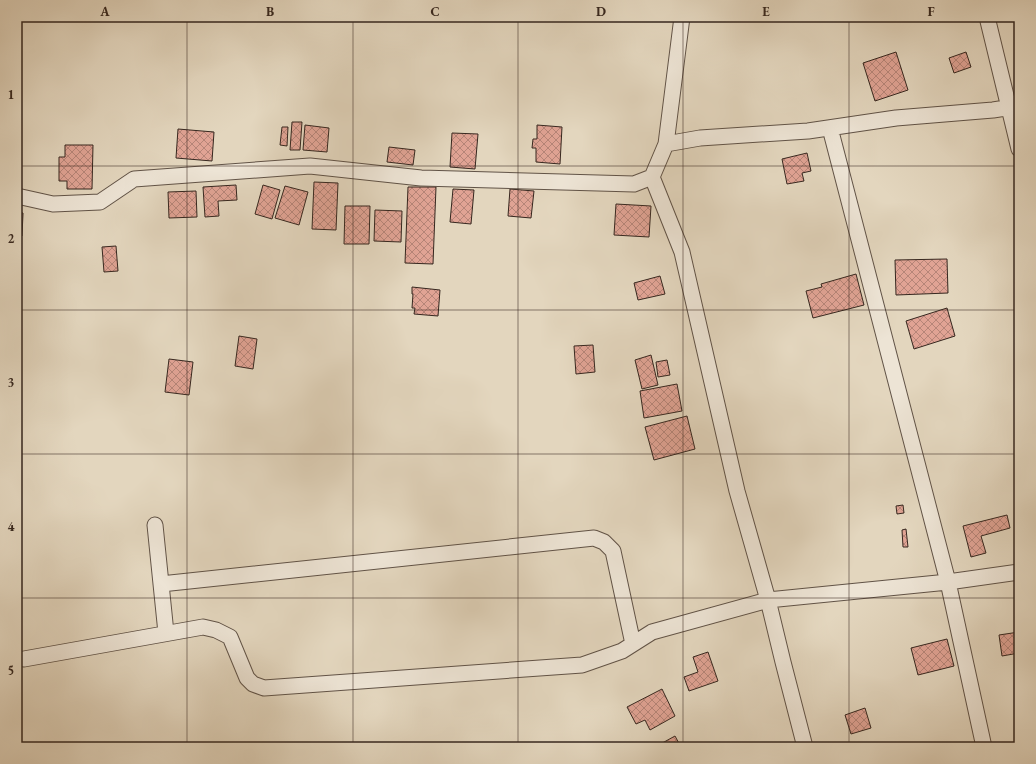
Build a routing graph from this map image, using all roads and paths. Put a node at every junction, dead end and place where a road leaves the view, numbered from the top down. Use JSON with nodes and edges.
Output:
{"nodes":[{"id":1,"x":682,"y":17,"type":"edge"},
{"id":2,"x":987,"y":17,"type":"edge"},
{"id":3,"x":1014,"y":107,"type":"edge"},
{"id":4,"x":830,"y":128,"type":"junction"},
{"id":5,"x":666,"y":144,"type":"junction"},
{"id":6,"x":1019,"y":149,"type":"edge"},
{"id":7,"x":652,"y":176,"type":"junction"},
{"id":8,"x":17,"y":196,"type":"edge"},
{"id":9,"x":155,"y":524,"type":"dead end"},
{"id":10,"x":1019,"y":572,"type":"edge"},
{"id":11,"x":948,"y":582,"type":"junction"},
{"id":12,"x":161,"y":584,"type":"junction"},
{"id":13,"x":768,"y":600,"type":"junction"},
{"id":14,"x":166,"y":633,"type":"junction"},
{"id":15,"x":633,"y":644,"type":"junction"},
{"id":16,"x":24,"y":659,"type":"dead end"},
{"id":17,"x":805,"y":747,"type":"edge"},
{"id":18,"x":984,"y":747,"type":"edge"}],
"edges":[{"from":1,"to":5,"type":"street"},
{"from":2,"to":3,"type":"street"},
{"from":3,"to":4,"type":"street"},
{"from":3,"to":6,"type":"street"},
{"from":4,"to":5,"type":"street"},
{"from":4,"to":11,"type":"street"},
{"from":5,"to":7,"type":"street"},
{"from":7,"to":8,"type":"street"},
{"from":7,"to":13,"type":"street"},
{"from":9,"to":12,"type":"street"},
{"from":10,"to":11,"type":"street"},
{"from":11,"to":13,"type":"street"},
{"from":11,"to":18,"type":"street"},
{"from":12,"to":14,"type":"street"},
{"from":12,"to":15,"type":"street"},
{"from":13,"to":15,"type":"street"},
{"from":13,"to":17,"type":"street"},
{"from":14,"to":15,"type":"street"},
{"from":14,"to":16,"type":"street"}]}
